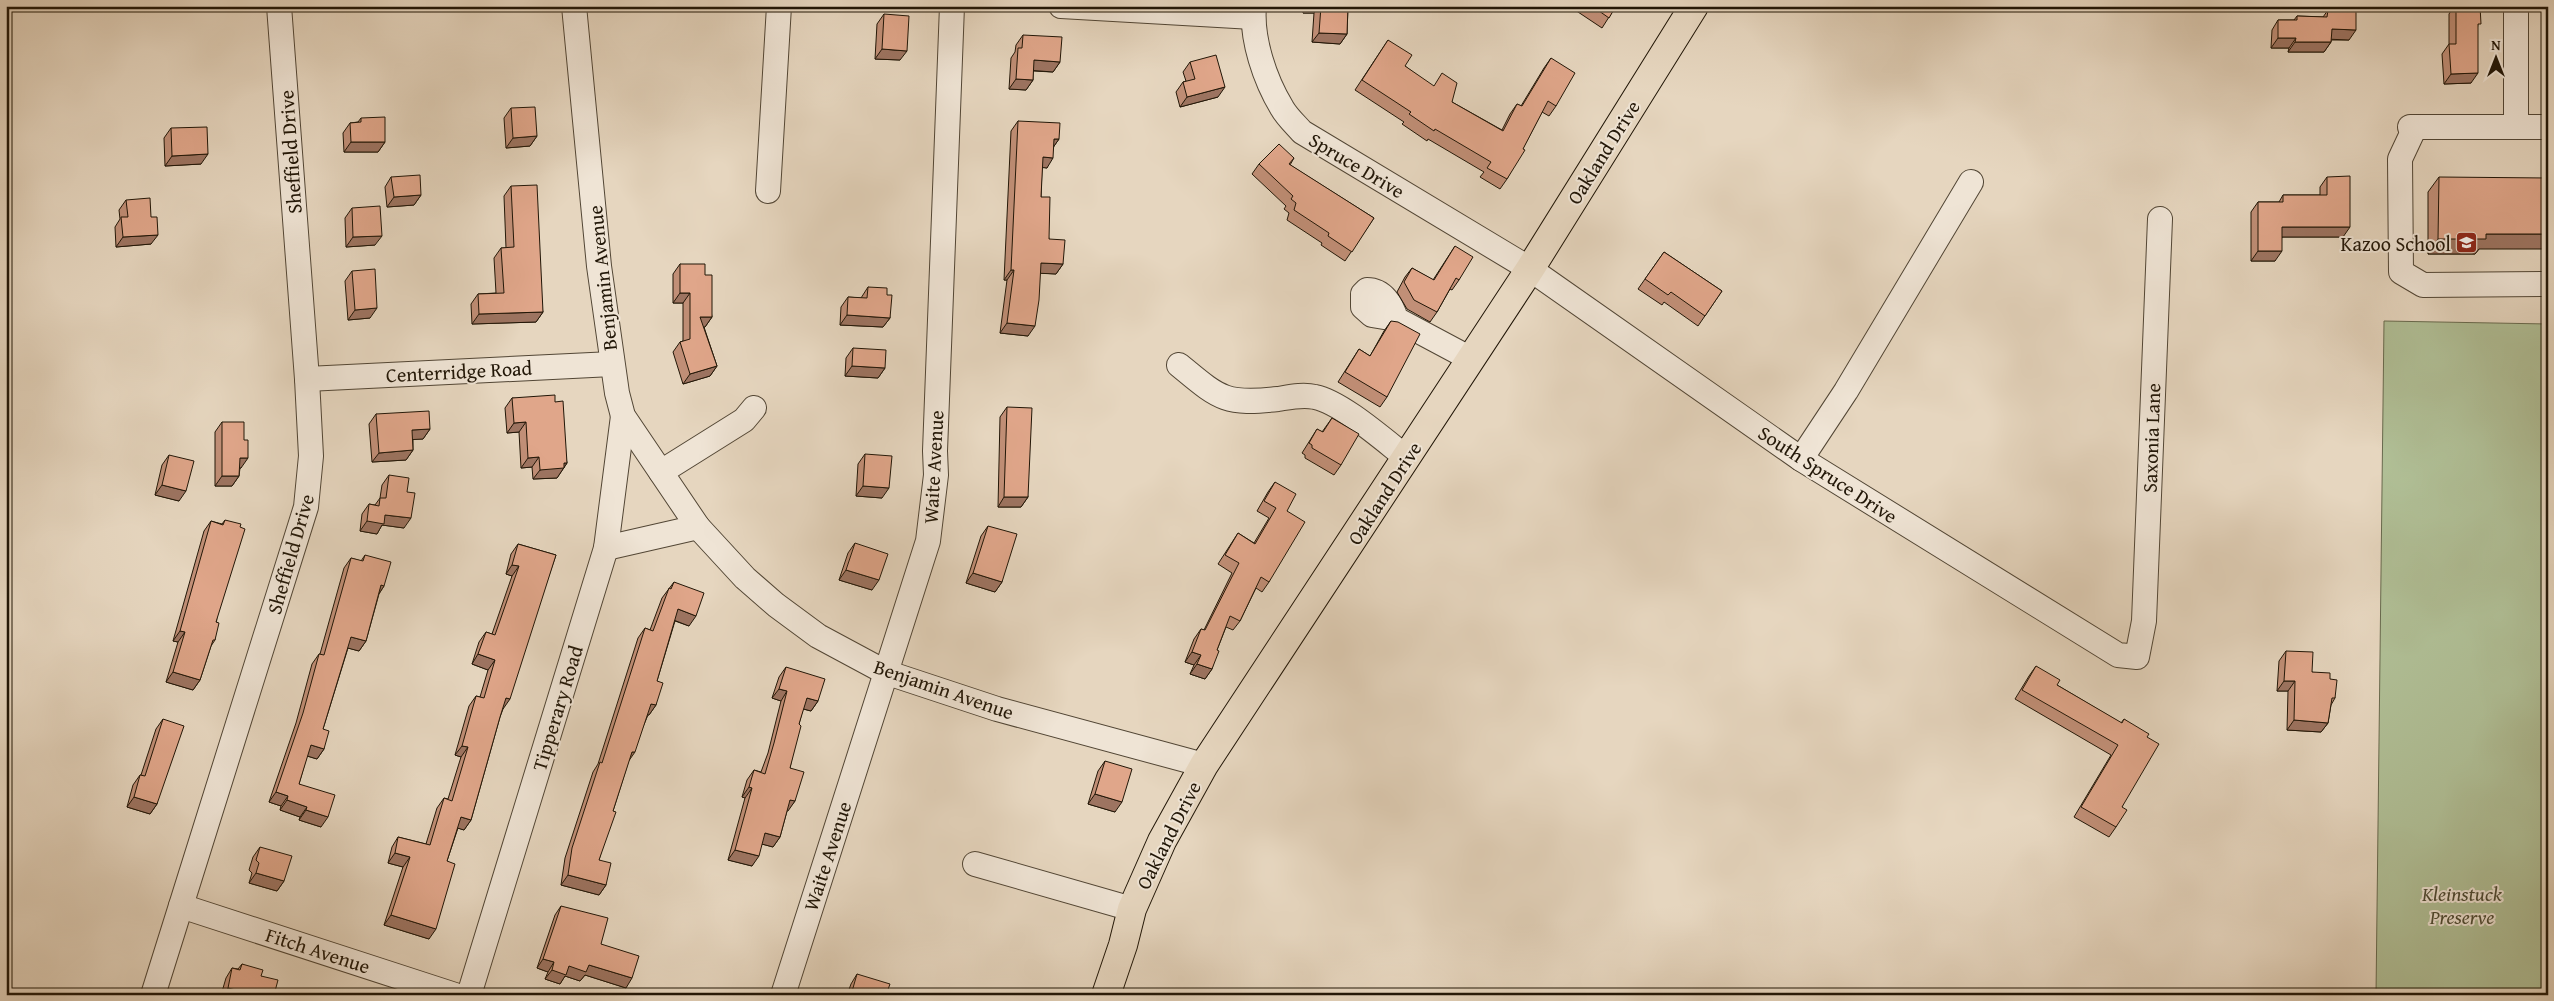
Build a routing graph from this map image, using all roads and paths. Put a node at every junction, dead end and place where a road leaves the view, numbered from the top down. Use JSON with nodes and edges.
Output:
{"nodes":[{"id":1,"x":279,"y":6,"type":"edge"},
{"id":2,"x":574,"y":6,"type":"edge"},
{"id":3,"x":779,"y":6,"type":"edge"},
{"id":4,"x":952,"y":6,"type":"edge"},
{"id":5,"x":1061,"y":6,"type":"edge"},
{"id":6,"x":1694,"y":6,"type":"edge"},
{"id":7,"x":2516,"y":6,"type":"edge"},
{"id":8,"x":1253,"y":12,"type":"edge"},
{"id":9,"x":2516,"y":126,"type":"junction"},
{"id":10,"x":2548,"y":127,"type":"edge"},
{"id":11,"x":1971,"y":182,"type":"dead end"},
{"id":12,"x":768,"y":191,"type":"dead end"},
{"id":13,"x":2160,"y":219,"type":"dead end"},
{"id":14,"x":1530,"y":269,"type":"junction"},
{"id":15,"x":2548,"y":284,"type":"edge"},
{"id":16,"x":1396,"y":319,"type":"dead end"},
{"id":17,"x":1471,"y":359,"type":"junction"},
{"id":18,"x":612,"y":364,"type":"junction"},
{"id":19,"x":1179,"y":365,"type":"dead end"},
{"id":20,"x":307,"y":379,"type":"junction"},
{"id":21,"x":754,"y":408,"type":"dead end"},
{"id":22,"x":623,"y":416,"type":"junction"},
{"id":23,"x":1407,"y":458,"type":"junction"},
{"id":24,"x":1801,"y":459,"type":"junction"},
{"id":25,"x":661,"y":472,"type":"junction"},
{"id":26,"x":698,"y":527,"type":"junction"},
{"id":27,"x":606,"y":548,"type":"junction"},
{"id":28,"x":2137,"y":657,"type":"joint"},
{"id":29,"x":885,"y":672,"type":"junction"},
{"id":30,"x":1204,"y":766,"type":"junction"},
{"id":31,"x":975,"y":864,"type":"dead end"},
{"id":32,"x":181,"y":906,"type":"junction"},
{"id":33,"x":1132,"y":909,"type":"junction"},
{"id":34,"x":153,"y":995,"type":"edge"},
{"id":35,"x":454,"y":995,"type":"edge"},
{"id":36,"x":469,"y":995,"type":"edge"},
{"id":37,"x":783,"y":995,"type":"edge"},
{"id":38,"x":1106,"y":995,"type":"edge"}],
"edges":[{"from":1,"to":20,"type":"street","name":"Sheffield Drive"},
{"from":2,"to":18,"type":"street","name":"Benjamin Avenue"},
{"from":3,"to":12,"type":"street"},
{"from":4,"to":29,"type":"street","name":"Waite Avenue"},
{"from":5,"to":8,"type":"street"},
{"from":6,"to":14,"type":"main road","name":"Oakland Drive"},
{"from":7,"to":9,"type":"street"},
{"from":8,"to":14,"type":"street","name":"Spruce Drive"},
{"from":9,"to":10,"type":"street"},
{"from":9,"to":15,"type":"street"},
{"from":11,"to":24,"type":"street"},
{"from":13,"to":28,"type":"street","name":"Saxonia Lane"},
{"from":14,"to":17,"type":"main road","name":"Oakland Drive"},
{"from":14,"to":24,"type":"street","name":"South Spruce Drive"},
{"from":16,"to":17,"type":"street"},
{"from":17,"to":23,"type":"main road","name":"Oakland Drive"},
{"from":18,"to":20,"type":"street","name":"Centerridge Road"},
{"from":18,"to":22,"type":"street","name":"Benjamin Avenue"},
{"from":19,"to":23,"type":"street"},
{"from":20,"to":32,"type":"street","name":"Sheffield Drive"},
{"from":21,"to":25,"type":"street"},
{"from":22,"to":25,"type":"street","name":"Benjamin Avenue"},
{"from":22,"to":27,"type":"street","name":"Tipperary Road"},
{"from":23,"to":30,"type":"main road","name":"Oakland Drive"},
{"from":24,"to":28,"type":"street","name":"South Spruce Drive"},
{"from":25,"to":26,"type":"street","name":"Benjamin Avenue"},
{"from":26,"to":27,"type":"street"},
{"from":26,"to":29,"type":"street","name":"Benjamin Avenue"},
{"from":27,"to":36,"type":"street","name":"Tipperary Road"},
{"from":29,"to":30,"type":"street","name":"Benjamin Avenue"},
{"from":29,"to":37,"type":"street","name":"Waite Avenue"},
{"from":30,"to":33,"type":"main road","name":"Oakland Drive"},
{"from":31,"to":33,"type":"street"},
{"from":32,"to":34,"type":"street","name":"Sheffield Drive"},
{"from":32,"to":35,"type":"street","name":"Fitch Avenue"},
{"from":33,"to":38,"type":"main road","name":"Oakland Drive"}]}
